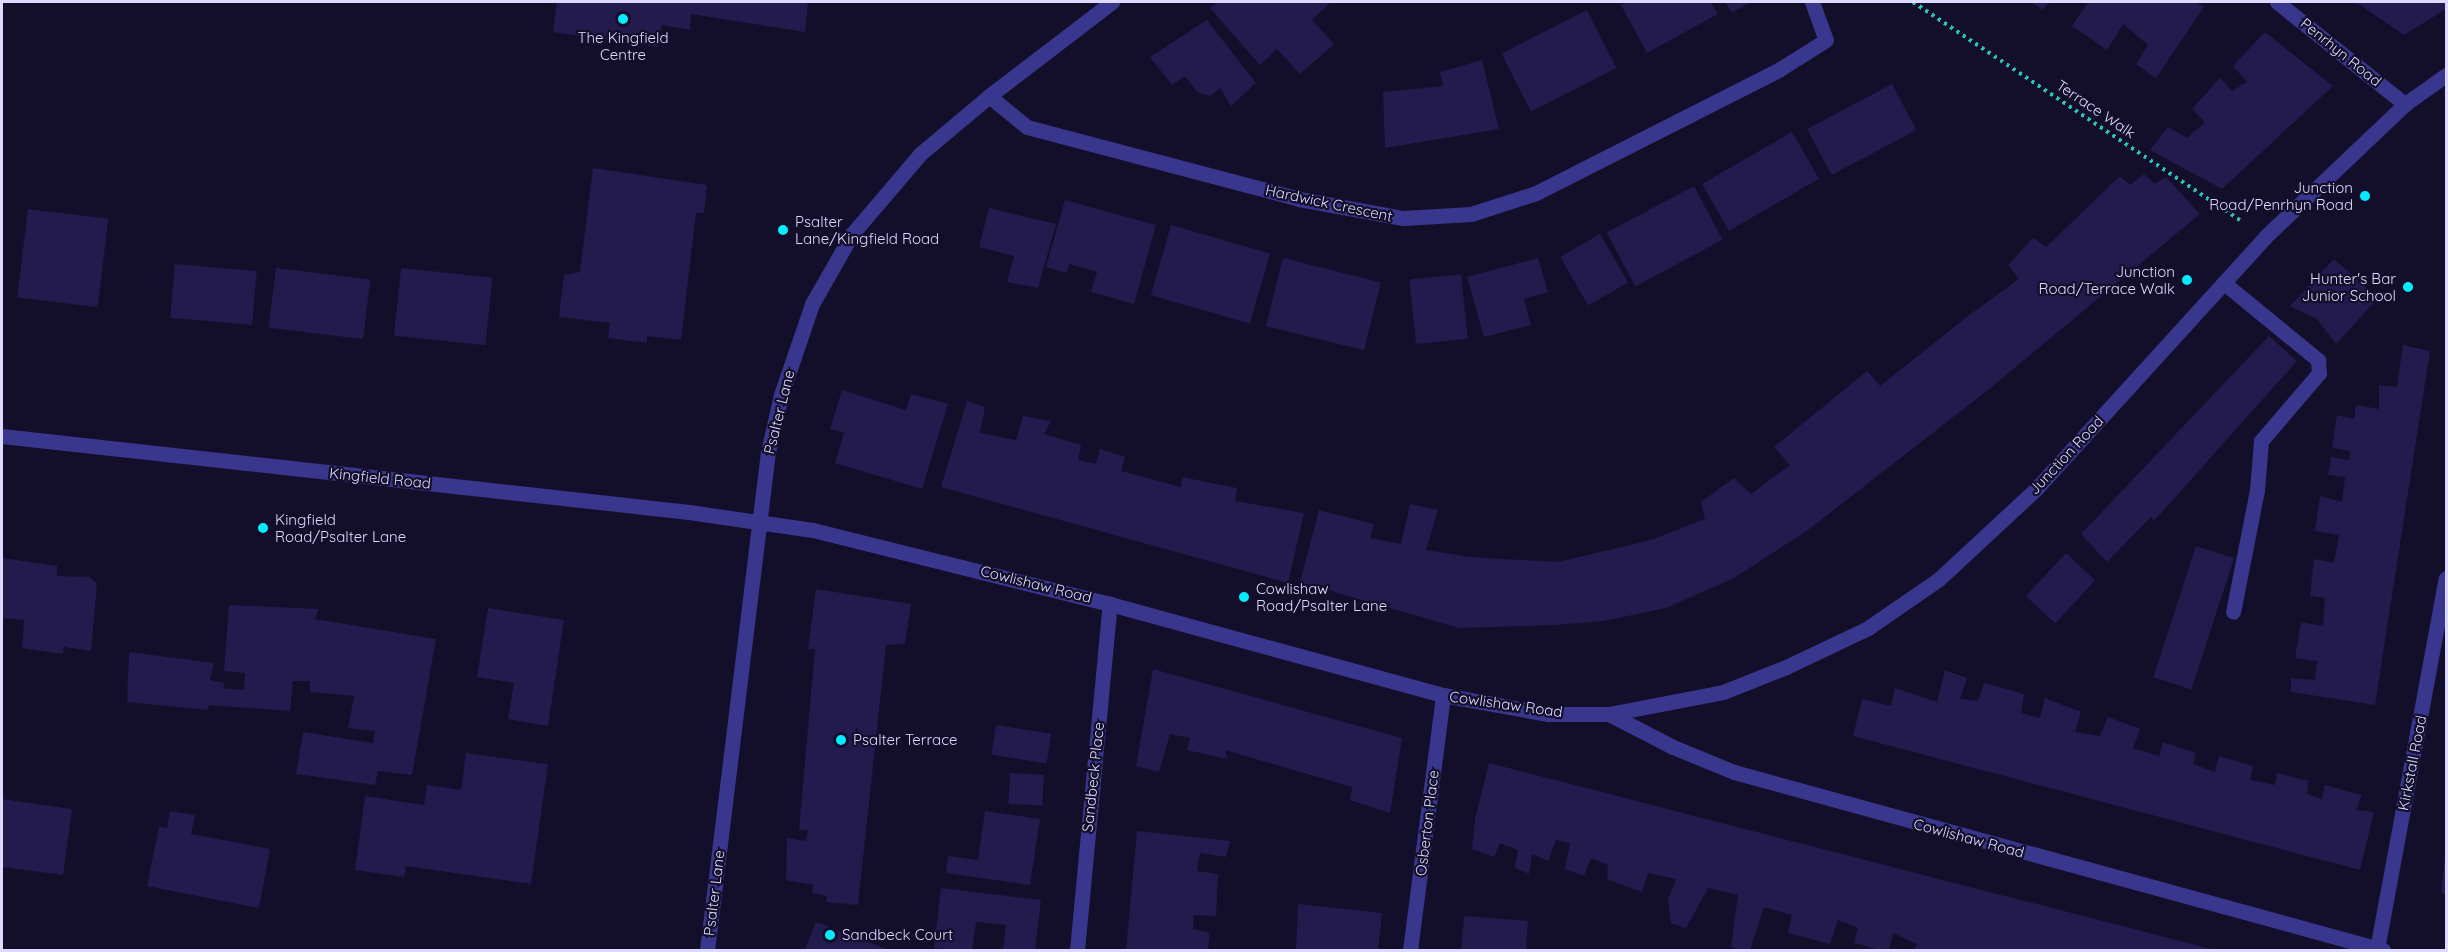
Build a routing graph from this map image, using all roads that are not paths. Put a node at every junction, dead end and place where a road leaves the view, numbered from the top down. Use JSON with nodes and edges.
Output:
{"nodes":[{"id":1,"x":1112,"y":2,"type":"edge"},
{"id":2,"x":1812,"y":2,"type":"edge"},
{"id":3,"x":2277,"y":2,"type":"edge"},
{"id":4,"x":2446,"y":75,"type":"edge"},
{"id":5,"x":988,"y":96,"type":"junction"},
{"id":6,"x":2405,"y":104,"type":"junction"},
{"id":7,"x":2224,"y":283,"type":"junction"},
{"id":8,"x":2,"y":436,"type":"edge"},
{"id":9,"x":758,"y":522,"type":"junction"},
{"id":10,"x":2446,"y":578,"type":"edge"},
{"id":11,"x":1110,"y":604,"type":"junction"},
{"id":12,"x":2234,"y":612,"type":"dead end"},
{"id":13,"x":1443,"y":695,"type":"junction"},
{"id":14,"x":1609,"y":714,"type":"junction"},
{"id":15,"x":2380,"y":950,"type":"edge"},
{"id":16,"x":707,"y":951,"type":"edge"},
{"id":17,"x":1077,"y":951,"type":"edge"},
{"id":18,"x":1410,"y":951,"type":"edge"}],
"edges":[{"from":1,"to":5,"type":"street","name":"Psalter Lane"},
{"from":2,"to":5,"type":"street","name":"Hardwick Crescent"},
{"from":3,"to":6,"type":"street","name":"Penrhyn Road"},
{"from":4,"to":6,"type":"street","name":"Junction Road"},
{"from":5,"to":9,"type":"street","name":"Psalter Lane"},
{"from":6,"to":7,"type":"street","name":"Junction Road"},
{"from":7,"to":12,"type":"street"},
{"from":7,"to":14,"type":"street","name":"Junction Road"},
{"from":8,"to":9,"type":"street","name":"Kingfield Road"},
{"from":9,"to":11,"type":"street","name":"Cowlishaw Road"},
{"from":9,"to":16,"type":"street","name":"Psalter Lane"},
{"from":10,"to":15,"type":"street","name":"Kirkstall Road"},
{"from":11,"to":13,"type":"street","name":"Cowlishaw Road"},
{"from":11,"to":17,"type":"street","name":"Sandbeck Place"},
{"from":13,"to":14,"type":"street","name":"Cowlishaw Road"},
{"from":13,"to":18,"type":"street","name":"Osberton Place"},
{"from":14,"to":15,"type":"street","name":"Cowlishaw Road"}]}
